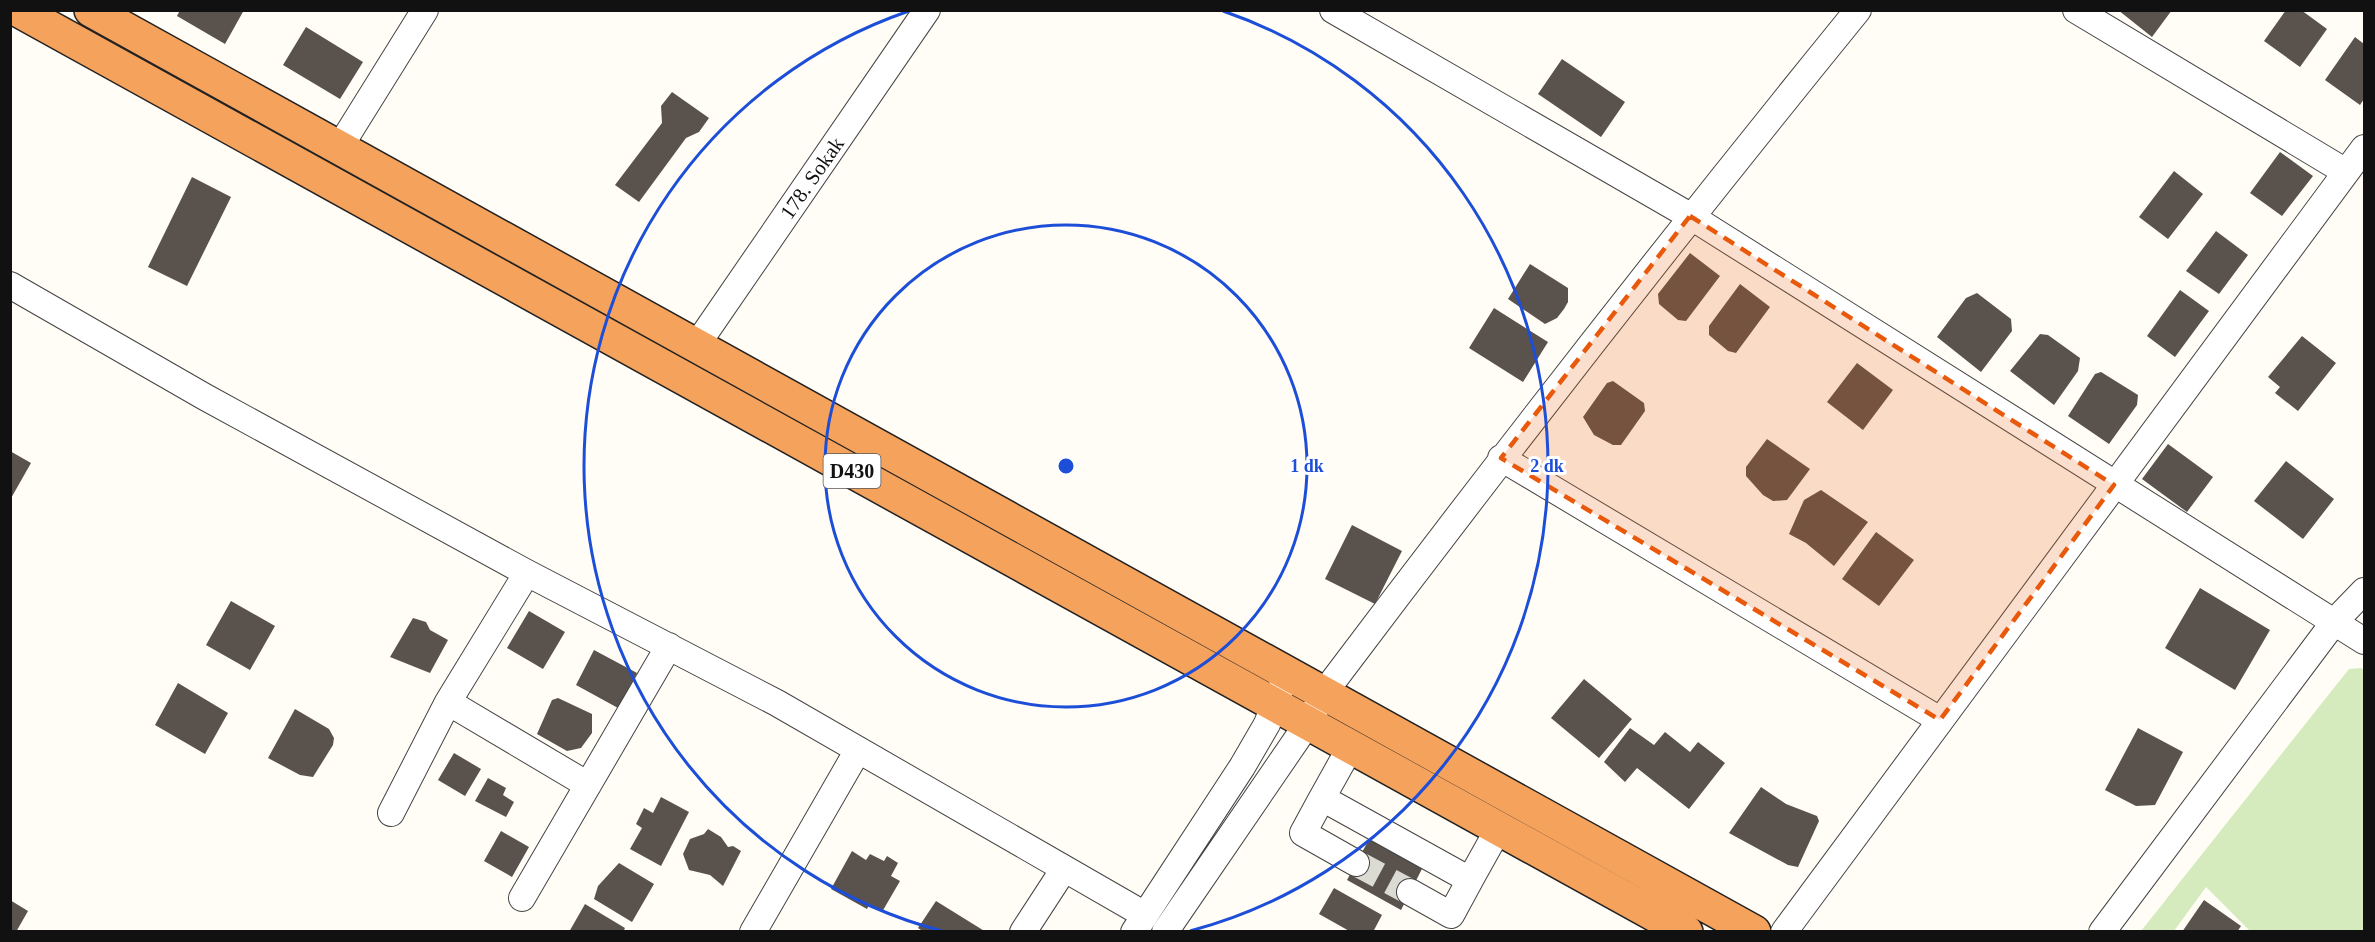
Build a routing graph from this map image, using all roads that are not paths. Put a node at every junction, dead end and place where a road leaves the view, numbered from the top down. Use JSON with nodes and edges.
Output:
{"nodes":[{"id":1,"x":18,"y":10,"type":"edge"},
{"id":2,"x":91,"y":10,"type":"edge"},
{"id":3,"x":425,"y":10,"type":"edge"},
{"id":4,"x":927,"y":10,"type":"edge"},
{"id":5,"x":1333,"y":10,"type":"edge"},
{"id":6,"x":1858,"y":10,"type":"edge"},
{"id":7,"x":2076,"y":10,"type":"edge"},
{"id":8,"x":339,"y":148,"type":"junction"},
{"id":9,"x":2364,"y":148,"type":"edge"},
{"id":10,"x":2346,"y":172,"type":"junction"},
{"id":11,"x":1690,"y":216,"type":"junction"},
{"id":12,"x":10,"y":285,"type":"edge"},
{"id":13,"x":696,"y":346,"type":"junction"},
{"id":14,"x":1501,"y":458,"type":"junction"},
{"id":15,"x":2114,"y":485,"type":"junction"},
{"id":16,"x":527,"y":573,"type":"junction"},
{"id":17,"x":2364,"y":591,"type":"edge"},
{"id":18,"x":2335,"y":621,"type":"junction"},
{"id":19,"x":2364,"y":641,"type":"edge"},
{"id":20,"x":669,"y":646,"type":"junction"},
{"id":21,"x":1285,"y":672,"type":"junction"},
{"id":22,"x":1324,"y":693,"type":"junction"},
{"id":23,"x":448,"y":702,"type":"junction"},
{"id":24,"x":1276,"y":705,"type":"junction"},
{"id":25,"x":1940,"y":720,"type":"junction"},
{"id":26,"x":1308,"y":723,"type":"junction"},
{"id":27,"x":1351,"y":746,"type":"junction"},
{"id":28,"x":858,"y":750,"type":"junction"},
{"id":29,"x":588,"y":785,"type":"junction"},
{"id":30,"x":1322,"y":798,"type":"junction"},
{"id":31,"x":391,"y":813,"type":"dead end"},
{"id":32,"x":1498,"y":828,"type":"junction"},
{"id":33,"x":1356,"y":862,"type":"tunnel mouth"},
{"id":34,"x":1064,"y":869,"type":"junction"},
{"id":35,"x":1470,"y":880,"type":"junction"},
{"id":36,"x":1410,"y":892,"type":"tunnel mouth"},
{"id":37,"x":522,"y":898,"type":"dead end"},
{"id":38,"x":1139,"y":923,"type":"edge"},
{"id":39,"x":1167,"y":931,"type":"edge"},
{"id":40,"x":753,"y":932,"type":"edge"},
{"id":41,"x":1023,"y":932,"type":"edge"},
{"id":42,"x":1686,"y":932,"type":"edge"},
{"id":43,"x":1754,"y":932,"type":"edge"},
{"id":44,"x":1784,"y":932,"type":"edge"},
{"id":45,"x":2102,"y":932,"type":"edge"}],
"edges":[{"from":1,"to":24,"type":"highway","number":"D430"},
{"from":2,"to":8,"type":"highway","number":"D430"},
{"from":3,"to":8,"type":"street"},
{"from":4,"to":13,"type":"street","name":"178. Sokak"},
{"from":5,"to":11,"type":"street"},
{"from":6,"to":11,"type":"street"},
{"from":7,"to":10,"type":"street"},
{"from":8,"to":13,"type":"highway","number":"D430"},
{"from":9,"to":10,"type":"street"},
{"from":10,"to":15,"type":"street"},
{"from":11,"to":14,"type":"street"},
{"from":11,"to":15,"type":"street"},
{"from":12,"to":16,"type":"street"},
{"from":13,"to":21,"type":"highway","number":"D430"},
{"from":14,"to":22,"type":"street"},
{"from":14,"to":25,"type":"street"},
{"from":15,"to":18,"type":"street"},
{"from":15,"to":25,"type":"street"},
{"from":16,"to":20,"type":"street"},
{"from":16,"to":23,"type":"street"},
{"from":17,"to":18,"type":"street"},
{"from":18,"to":19,"type":"street"},
{"from":18,"to":45,"type":"street"},
{"from":20,"to":28,"type":"street"},
{"from":20,"to":29,"type":"street"},
{"from":21,"to":22,"type":"highway","number":"D430"},
{"from":21,"to":24,"type":"street"},
{"from":22,"to":26,"type":"street"},
{"from":22,"to":43,"type":"highway","number":"D430"},
{"from":23,"to":29,"type":"street"},
{"from":23,"to":31,"type":"street"},
{"from":24,"to":26,"type":"highway","number":"D430"},
{"from":24,"to":38,"type":"street"},
{"from":25,"to":44,"type":"street"},
{"from":26,"to":27,"type":"highway","number":"D430"},
{"from":26,"to":39,"type":"street"},
{"from":27,"to":30,"type":"street"},
{"from":27,"to":32,"type":"highway","number":"D430"},
{"from":28,"to":34,"type":"street"},
{"from":28,"to":40,"type":"street"},
{"from":29,"to":37,"type":"street"},
{"from":30,"to":33,"type":"street"},
{"from":30,"to":35,"type":"street"},
{"from":32,"to":35,"type":"street"},
{"from":32,"to":42,"type":"highway","number":"D430"},
{"from":34,"to":38,"type":"street"},
{"from":34,"to":41,"type":"street"},
{"from":35,"to":36,"type":"street"}]}
